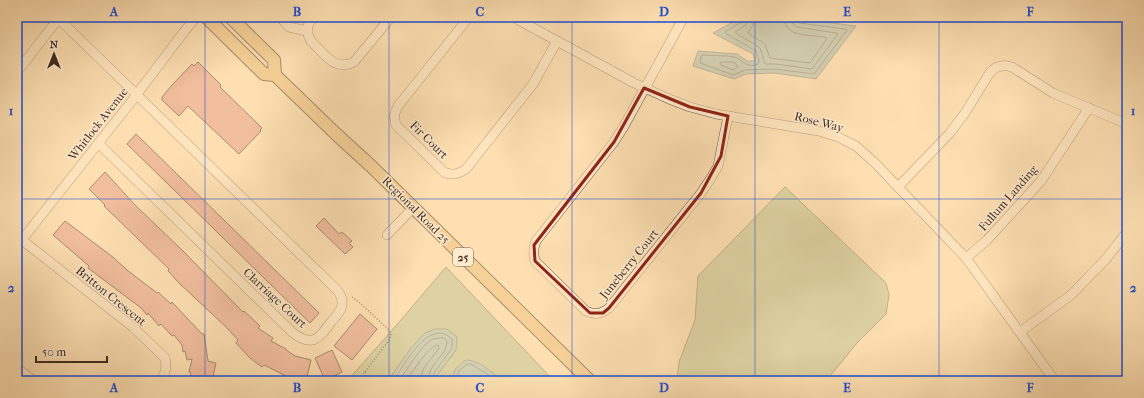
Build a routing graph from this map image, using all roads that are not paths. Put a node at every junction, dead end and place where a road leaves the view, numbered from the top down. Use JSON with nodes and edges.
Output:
{"nodes":[{"id":1,"x":196,"y":17,"type":"edge"},
{"id":2,"x":206,"y":17,"type":"edge"},
{"id":3,"x":230,"y":17,"type":"edge"},
{"id":4,"x":280,"y":17,"type":"edge"},
{"id":5,"x":313,"y":17,"type":"edge"},
{"id":6,"x":391,"y":17,"type":"edge"},
{"id":7,"x":469,"y":17,"type":"edge"},
{"id":8,"x":513,"y":17,"type":"edge"},
{"id":9,"x":684,"y":17,"type":"edge"},
{"id":10,"x":57,"y":18,"type":"edge"},
{"id":11,"x":307,"y":32,"type":"junction"},
{"id":12,"x":557,"y":41,"type":"junction"},
{"id":13,"x":17,"y":72,"type":"edge"},
{"id":14,"x":275,"y":75,"type":"junction"},
{"id":15,"x":644,"y":88,"type":"junction"},
{"id":16,"x":137,"y":94,"type":"junction"},
{"id":17,"x":1089,"y":108,"type":"junction"},
{"id":18,"x":728,"y":116,"type":"junction"},
{"id":19,"x":1127,"y":124,"type":"edge"},
{"id":20,"x":98,"y":144,"type":"junction"},
{"id":21,"x":898,"y":187,"type":"junction"},
{"id":22,"x":413,"y":208,"type":"junction"},
{"id":23,"x":1127,"y":232,"type":"edge"},
{"id":24,"x":387,"y":235,"type":"dead end"},
{"id":25,"x":19,"y":241,"type":"edge"},
{"id":26,"x":966,"y":258,"type":"junction"},
{"id":27,"x":1020,"y":332,"type":"junction"},
{"id":28,"x":17,"y":368,"type":"edge"},
{"id":29,"x":34,"y":381,"type":"edge"},
{"id":30,"x":160,"y":381,"type":"edge"},
{"id":31,"x":590,"y":381,"type":"edge"},
{"id":32,"x":1055,"y":381,"type":"edge"}],
"edges":[{"from":1,"to":16,"type":"street","name":"Whitlock Avenue"},
{"from":2,"to":14,"type":"main road","name":"Regional Road 25","number":"25"},
{"from":3,"to":14,"type":"main road"},
{"from":4,"to":11,"type":"street"},
{"from":5,"to":11,"type":"street"},
{"from":6,"to":11,"type":"street"},
{"from":7,"to":12,"type":"street","name":"Fir Court"},
{"from":8,"to":12,"type":"street","name":"Rose Way"},
{"from":9,"to":15,"type":"street","name":"Juneberry Court"},
{"from":10,"to":13,"type":"street"},
{"from":10,"to":16,"type":"street","name":"Clarriage Court"},
{"from":12,"to":15,"type":"street","name":"Rose Way"},
{"from":14,"to":22,"type":"main road","name":"Regional Road 25","number":"25"},
{"from":15,"to":18,"type":"street","name":"Rose Way"},
{"from":15,"to":18,"type":"street","name":"Juneberry Court"},
{"from":16,"to":20,"type":"street","name":"Whitlock Avenue"},
{"from":16,"to":20,"type":"street","name":"Clarriage Court"},
{"from":17,"to":19,"type":"street"},
{"from":17,"to":21,"type":"street"},
{"from":17,"to":26,"type":"street","name":"Fullum Landing"},
{"from":18,"to":21,"type":"street","name":"Rose Way"},
{"from":20,"to":25,"type":"street","name":"Whitlock Avenue"},
{"from":21,"to":26,"type":"street","name":"Rose Way"},
{"from":22,"to":24,"type":"street"},
{"from":22,"to":31,"type":"main road","name":"Regional Road 25","number":"25"},
{"from":23,"to":27,"type":"street"},
{"from":25,"to":30,"type":"street","name":"Britton Crescent"},
{"from":26,"to":27,"type":"street","name":"Rose Way"},
{"from":27,"to":32,"type":"street","name":"Rose Way"},
{"from":28,"to":29,"type":"street"}]}
